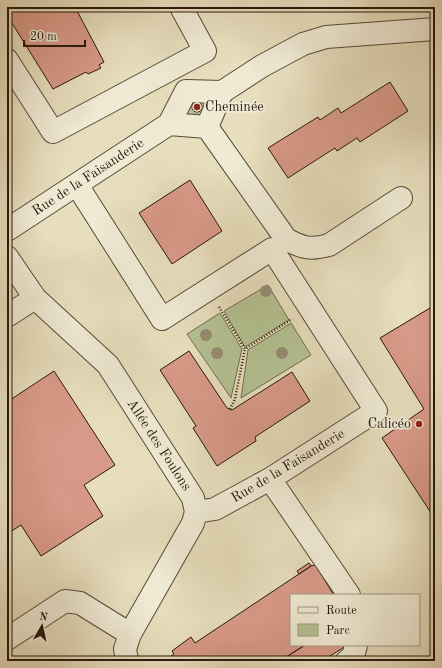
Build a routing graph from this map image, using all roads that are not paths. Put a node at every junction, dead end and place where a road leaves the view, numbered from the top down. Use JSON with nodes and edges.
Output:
{"nodes":[{"id":1,"x":182,"y":7,"type":"edge"},
{"id":2,"x":435,"y":29,"type":"edge"},
{"id":3,"x":7,"y":60,"type":"edge"},
{"id":4,"x":222,"y":92,"type":"junction"},
{"id":5,"x":169,"y":124,"type":"junction"},
{"id":6,"x":207,"y":127,"type":"junction"},
{"id":7,"x":77,"y":185,"type":"junction"},
{"id":8,"x":402,"y":198,"type":"dead end"},
{"id":9,"x":7,"y":230,"type":"edge"},
{"id":10,"x":279,"y":244,"type":"junction"},
{"id":11,"x":7,"y":257,"type":"edge"},
{"id":12,"x":35,"y":298,"type":"junction"},
{"id":13,"x":7,"y":316,"type":"edge"},
{"id":14,"x":270,"y":479,"type":"junction"},
{"id":15,"x":196,"y":512,"type":"junction"},
{"id":16,"x":349,"y":594,"type":"edge"},
{"id":17,"x":130,"y":634,"type":"junction"},
{"id":18,"x":7,"y":639,"type":"edge"},
{"id":19,"x":356,"y":646,"type":"edge"},
{"id":20,"x":127,"y":661,"type":"edge"},
{"id":21,"x":347,"y":661,"type":"edge"}],
"edges":[{"from":1,"to":3,"type":"street"},
{"from":2,"to":4,"type":"street"},
{"from":4,"to":5,"type":"street"},
{"from":4,"to":6,"type":"street"},
{"from":5,"to":6,"type":"street"},
{"from":5,"to":7,"type":"street","name":"Rue de la Faisanderie"},
{"from":6,"to":10,"type":"street"},
{"from":7,"to":9,"type":"street","name":"Rue de la Faisanderie"},
{"from":7,"to":10,"type":"street"},
{"from":8,"to":10,"type":"street"},
{"from":10,"to":14,"type":"street","name":"Rue de la Faisanderie"},
{"from":11,"to":12,"type":"street","name":"Allée des Foulons"},
{"from":12,"to":13,"type":"street"},
{"from":12,"to":15,"type":"street","name":"Allée des Foulons"},
{"from":14,"to":15,"type":"street","name":"Rue de la Faisanderie"},
{"from":14,"to":16,"type":"street"},
{"from":15,"to":17,"type":"street"},
{"from":17,"to":18,"type":"street"},
{"from":17,"to":20,"type":"street"},
{"from":19,"to":21,"type":"street"}]}
